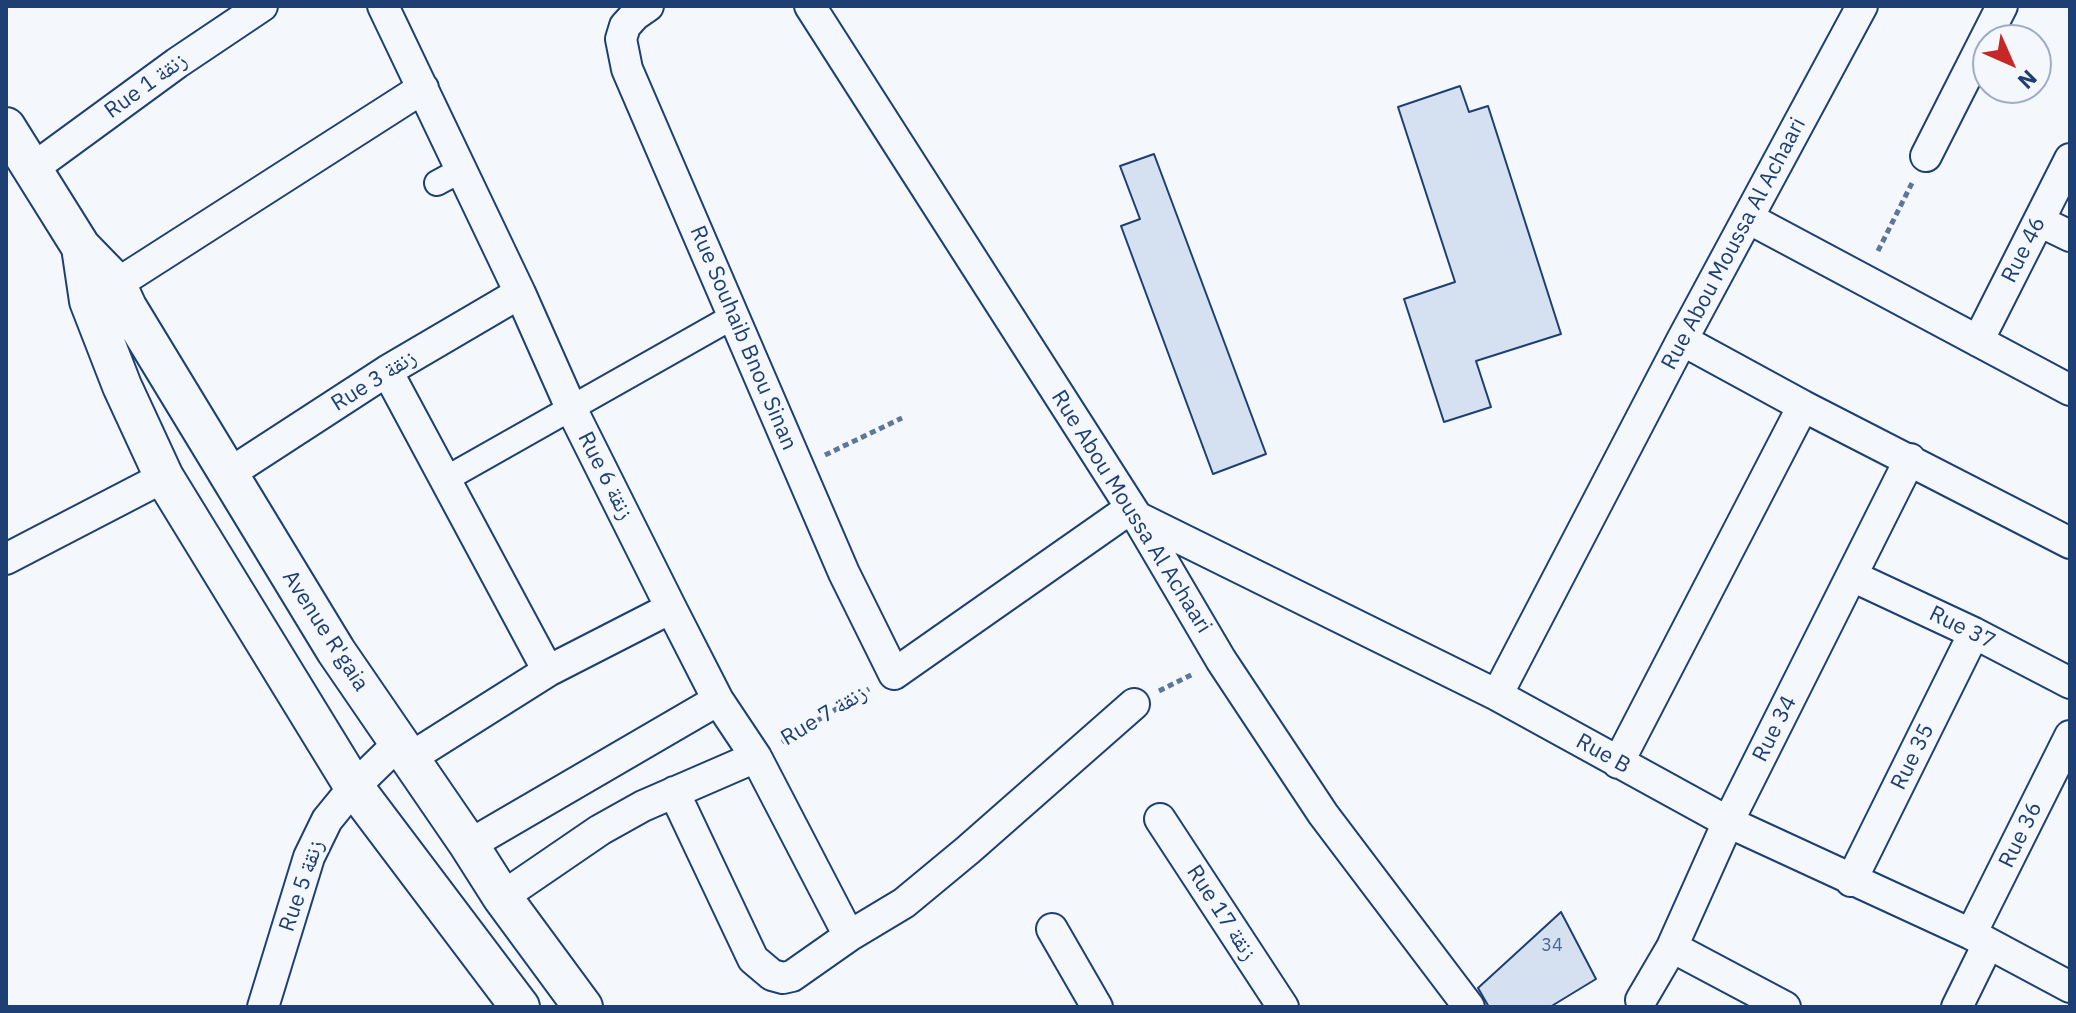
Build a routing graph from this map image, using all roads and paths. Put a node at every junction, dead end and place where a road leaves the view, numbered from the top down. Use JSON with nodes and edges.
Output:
{"nodes":[{"id":1,"x":262,"y":6,"type":"edge"},
{"id":2,"x":383,"y":6,"type":"edge"},
{"id":3,"x":648,"y":6,"type":"edge"},
{"id":4,"x":810,"y":6,"type":"edge"},
{"id":5,"x":1862,"y":6,"type":"edge"},
{"id":6,"x":2002,"y":6,"type":"edge"},
{"id":7,"x":423,"y":88,"type":"junction"},
{"id":8,"x":6,"y":127,"type":"edge"},
{"id":9,"x":1926,"y":156,"type":"joint"},
{"id":10,"x":2070,"y":159,"type":"edge"},
{"id":11,"x":32,"y":169,"type":"junction"},
{"id":12,"x":1748,"y":218,"type":"junction"},
{"id":13,"x":2039,"y":221,"type":"junction"},
{"id":14,"x":2070,"y":236,"type":"edge"},
{"id":15,"x":1863,"y":280,"type":"junction"},
{"id":16,"x":103,"y":292,"type":"junction"},
{"id":17,"x":520,"y":293,"type":"junction"},
{"id":18,"x":734,"y":316,"type":"junction"},
{"id":19,"x":1682,"y":340,"type":"junction"},
{"id":20,"x":1978,"y":341,"type":"junction"},
{"id":21,"x":387,"y":371,"type":"junction"},
{"id":22,"x":2070,"y":390,"type":"edge"},
{"id":23,"x":1803,"y":406,"type":"junction"},
{"id":24,"x":571,"y":408,"type":"junction"},
{"id":25,"x":902,"y":418,"type":"dead end"},
{"id":26,"x":1910,"y":459,"type":"junction"},
{"id":27,"x":799,"y":467,"type":"junction"},
{"id":28,"x":230,"y":473,"type":"junction"},
{"id":29,"x":164,"y":477,"type":"junction"},
{"id":30,"x":444,"y":480,"type":"junction"},
{"id":31,"x":1134,"y":513,"type":"junction"},
{"id":32,"x":2070,"y":543,"type":"edge"},
{"id":33,"x":6,"y":559,"type":"edge"},
{"id":34,"x":1852,"y":576,"type":"junction"},
{"id":35,"x":671,"y":608,"type":"junction"},
{"id":36,"x":1974,"y":633,"type":"junction"},
{"id":37,"x":1221,"y":660,"type":"junction"},
{"id":38,"x":548,"y":671,"type":"junction"},
{"id":39,"x":894,"y":674,"type":"junction"},
{"id":40,"x":2070,"y":683,"type":"edge"},
{"id":41,"x":1497,"y":695,"type":"junction"},
{"id":42,"x":718,"y":700,"type":"junction"},
{"id":43,"x":1134,"y":704,"type":"joint"},
{"id":44,"x":2070,"y":736,"type":"edge"},
{"id":45,"x":405,"y":751,"type":"junction"},
{"id":46,"x":756,"y":757,"type":"junction"},
{"id":47,"x":1618,"y":763,"type":"junction"},
{"id":48,"x":354,"y":787,"type":"junction"},
{"id":49,"x":674,"y":792,"type":"junction"},
{"id":50,"x":1160,"y":819,"type":"dead end"},
{"id":51,"x":1728,"y":822,"type":"junction"},
{"id":52,"x":469,"y":845,"type":"junction"},
{"id":53,"x":1851,"y":881,"type":"junction"},
{"id":54,"x":502,"y":897,"type":"junction"},
{"id":55,"x":1052,"y":929,"type":"dead end"},
{"id":56,"x":849,"y":936,"type":"junction"},
{"id":57,"x":1980,"y":939,"type":"junction"},
{"id":58,"x":1672,"y":947,"type":"junction"},
{"id":59,"x":2070,"y":987,"type":"edge"},
{"id":60,"x":1641,"y":1000,"type":"dead end"},
{"id":61,"x":268,"y":1004,"type":"edge"},
{"id":62,"x":520,"y":1007,"type":"edge"},
{"id":63,"x":583,"y":1007,"type":"edge"},
{"id":64,"x":1097,"y":1007,"type":"edge"},
{"id":65,"x":1283,"y":1007,"type":"edge"},
{"id":66,"x":1469,"y":1007,"type":"edge"},
{"id":67,"x":1785,"y":1007,"type":"edge"},
{"id":68,"x":1957,"y":1007,"type":"edge"}],
"edges":[{"from":1,"to":11,"type":"street","name":"Rue 1 زنقة"},
{"from":2,"to":7,"type":"street","name":"Rue 6 زنقة"},
{"from":3,"to":18,"type":"street","name":"Rue Souhaib Bnou Sinan"},
{"from":4,"to":31,"type":"street","name":"Rue Abou Moussa Al Achaari"},
{"from":5,"to":12,"type":"street","name":"Rue Abou Moussa Al Achaari"},
{"from":6,"to":9,"type":"street"},
{"from":7,"to":16,"type":"street"},
{"from":7,"to":17,"type":"street","name":"Rue 6 زنقة"},
{"from":8,"to":11,"type":"street","name":"Avenue R'gaia"},
{"from":9,"to":15,"type":"path"},
{"from":10,"to":13,"type":"street","name":"Rue 46"},
{"from":11,"to":16,"type":"street","name":"Avenue R'gaia"},
{"from":12,"to":15,"type":"street"},
{"from":12,"to":19,"type":"street","name":"Rue Abou Moussa Al Achaari"},
{"from":13,"to":14,"type":"street"},
{"from":13,"to":20,"type":"street","name":"Rue 46"},
{"from":15,"to":20,"type":"street"},
{"from":16,"to":28,"type":"street","name":"Avenue R'gaia"},
{"from":16,"to":29,"type":"street","name":"Avenue R'gaia"},
{"from":17,"to":21,"type":"street","name":"Rue 3 زنقة"},
{"from":17,"to":24,"type":"street","name":"Rue 6 زنقة"},
{"from":18,"to":24,"type":"street"},
{"from":18,"to":27,"type":"street","name":"Rue Souhaib Bnou Sinan"},
{"from":19,"to":23,"type":"street"},
{"from":19,"to":41,"type":"street","name":"Rue Abou Moussa Al Achaari"},
{"from":20,"to":22,"type":"street"},
{"from":21,"to":28,"type":"street","name":"Rue 3 زنقة"},
{"from":21,"to":30,"type":"street"},
{"from":23,"to":26,"type":"street"},
{"from":23,"to":47,"type":"street"},
{"from":24,"to":30,"type":"street"},
{"from":24,"to":35,"type":"street","name":"Rue 6 زنقة"},
{"from":25,"to":27,"type":"path"},
{"from":26,"to":32,"type":"street"},
{"from":26,"to":34,"type":"street","name":"Rue 34"},
{"from":27,"to":39,"type":"street","name":"Rue Souhaib Bnou Sinan"},
{"from":28,"to":45,"type":"street","name":"Avenue R'gaia"},
{"from":29,"to":33,"type":"street"},
{"from":29,"to":48,"type":"street","name":"Avenue R'gaia"},
{"from":30,"to":38,"type":"street"},
{"from":31,"to":37,"type":"street","name":"Rue Abou Moussa Al Achaari"},
{"from":31,"to":39,"type":"street"},
{"from":31,"to":41,"type":"street","name":"Rue B"},
{"from":34,"to":36,"type":"street","name":"Rue 37"},
{"from":34,"to":51,"type":"street","name":"Rue 34"},
{"from":35,"to":38,"type":"street","name":"Rue 5 زنقة"},
{"from":35,"to":42,"type":"street","name":"Rue 6 زنقة"},
{"from":36,"to":40,"type":"street","name":"Rue 37"},
{"from":36,"to":53,"type":"street","name":"Rue 35"},
{"from":37,"to":43,"type":"path"},
{"from":37,"to":66,"type":"street","name":"Rue Abou Moussa Al Achaari"},
{"from":38,"to":45,"type":"street","name":"Rue 5 زنقة"},
{"from":39,"to":46,"type":"path","name":"Rue 7 زنقة"},
{"from":41,"to":47,"type":"street","name":"Rue B"},
{"from":42,"to":46,"type":"street","name":"Rue 6 زنقة"},
{"from":42,"to":52,"type":"street"},
{"from":43,"to":56,"type":"street"},
{"from":44,"to":57,"type":"street","name":"Rue 36"},
{"from":45,"to":48,"type":"street","name":"Rue 5 زنقة"},
{"from":45,"to":52,"type":"street","name":"Avenue R'gaia"},
{"from":46,"to":49,"type":"street","name":"Rue 7 زنقة"},
{"from":46,"to":56,"type":"street","name":"Rue 6 زنقة"},
{"from":47,"to":51,"type":"street","name":"Rue B"},
{"from":48,"to":61,"type":"street","name":"Rue 5 زنقة"},
{"from":48,"to":62,"type":"street","name":"Avenue R'gaia"},
{"from":49,"to":54,"type":"street","name":"Rue 7 زنقة"},
{"from":49,"to":56,"type":"street"},
{"from":50,"to":65,"type":"street","name":"Rue 17 زنقة"},
{"from":51,"to":53,"type":"street","name":"Rue B"},
{"from":51,"to":58,"type":"street","name":"Rue 34"},
{"from":52,"to":54,"type":"street","name":"Avenue R'gaia"},
{"from":53,"to":57,"type":"street","name":"Rue B"},
{"from":54,"to":63,"type":"street","name":"Avenue R'gaia"},
{"from":55,"to":64,"type":"street"},
{"from":57,"to":59,"type":"street","name":"Rue B"},
{"from":57,"to":68,"type":"street","name":"Rue 36"},
{"from":58,"to":60,"type":"street","name":"Rue 34"},
{"from":58,"to":67,"type":"street"}]}
